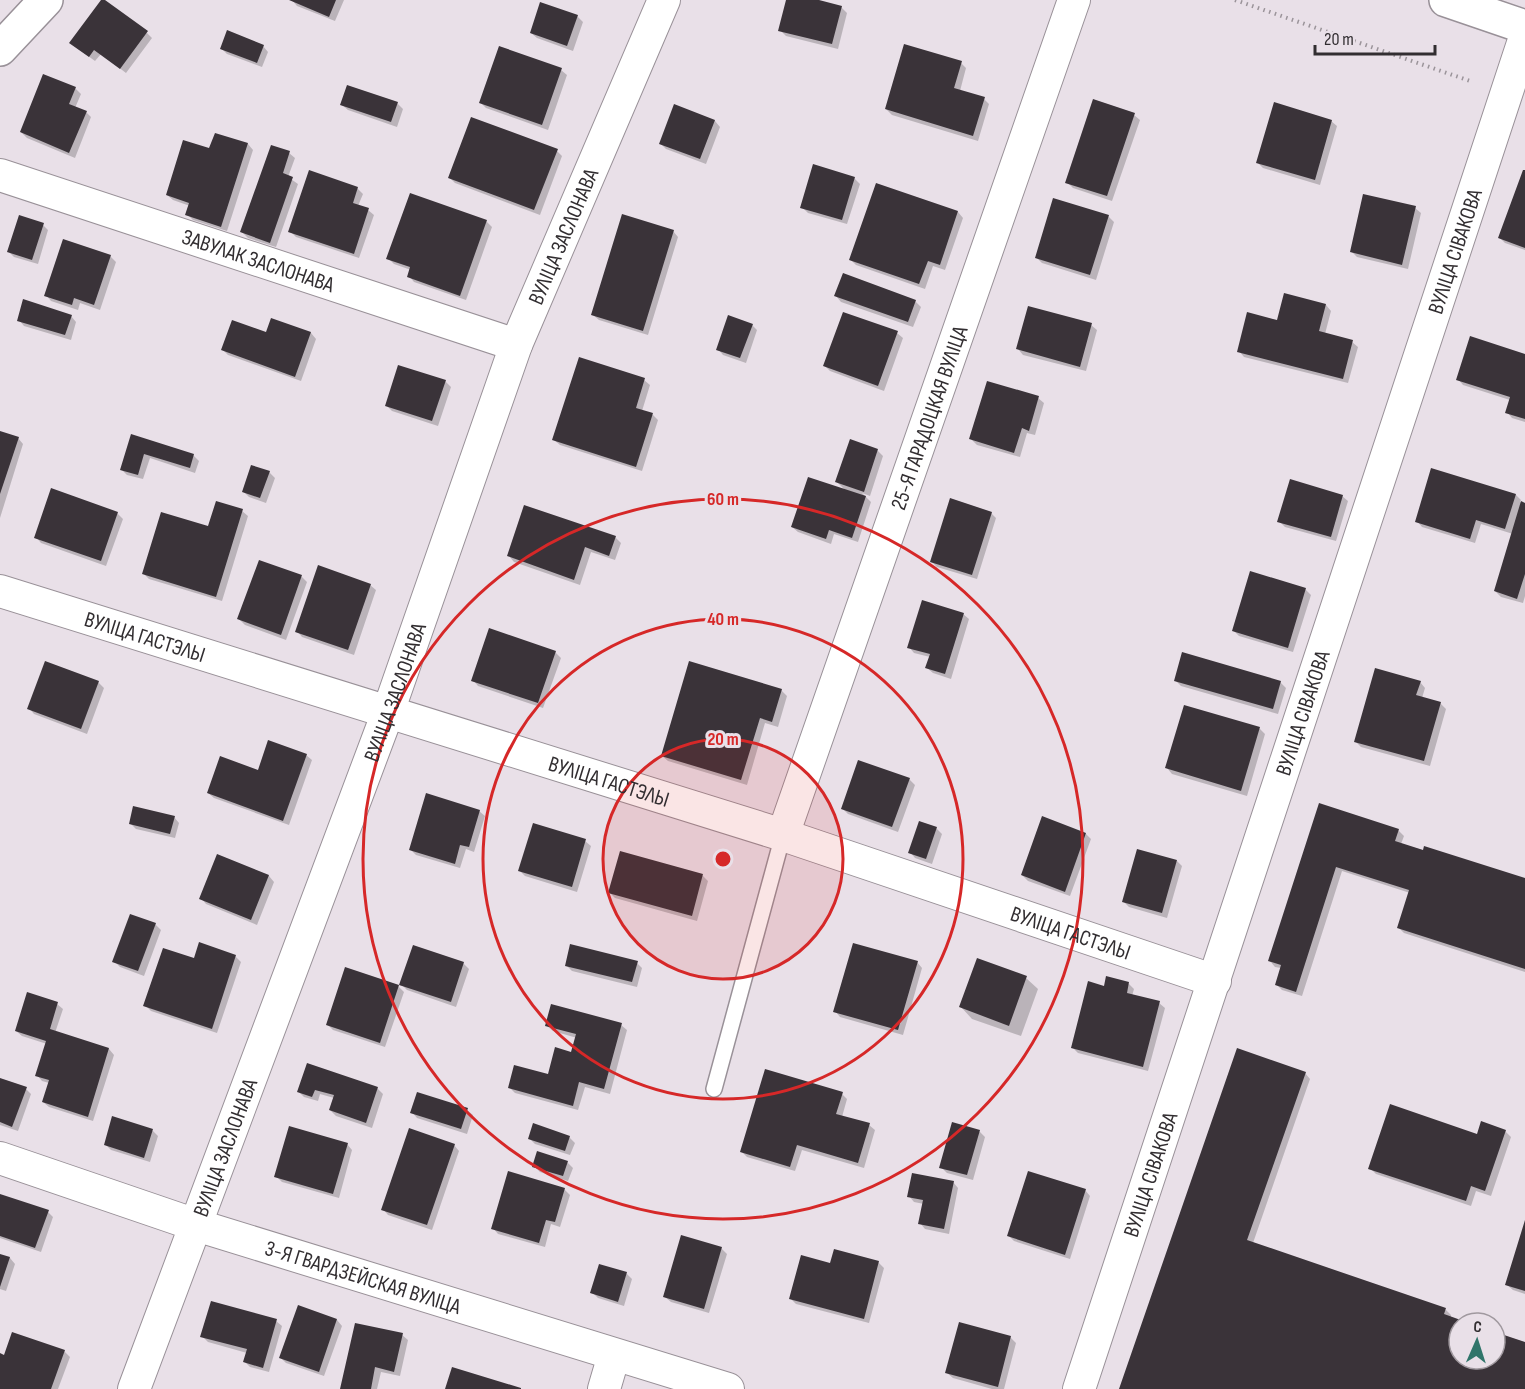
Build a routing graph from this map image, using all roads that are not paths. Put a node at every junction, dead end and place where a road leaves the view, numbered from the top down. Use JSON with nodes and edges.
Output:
{"nodes":[{"id":1,"x":46,"y":0,"type":"edge"},
{"id":2,"x":664,"y":0,"type":"edge"},
{"id":3,"x":1074,"y":0,"type":"edge"},
{"id":4,"x":1446,"y":0,"type":"edge"},
{"id":5,"x":1525,"y":27,"type":"edge"},
{"id":6,"x":1525,"y":37,"type":"edge"},
{"id":7,"x":0,"y":49,"type":"edge"},
{"id":8,"x":0,"y":175,"type":"edge"},
{"id":9,"x":516,"y":345,"type":"junction"},
{"id":10,"x":0,"y":591,"type":"edge"},
{"id":11,"x":388,"y":712,"type":"junction"},
{"id":12,"x":783,"y":835,"type":"junction"},
{"id":13,"x":1215,"y":981,"type":"junction"},
{"id":14,"x":714,"y":1089,"type":"dead end"},
{"id":15,"x":0,"y":1158,"type":"edge"},
{"id":16,"x":196,"y":1225,"type":"junction"},
{"id":17,"x":614,"y":1355,"type":"junction"},
{"id":18,"x":134,"y":1389,"type":"edge"},
{"id":19,"x":604,"y":1389,"type":"edge"},
{"id":20,"x":728,"y":1389,"type":"edge"},
{"id":21,"x":1079,"y":1389,"type":"edge"}],
"edges":[{"from":1,"to":7,"type":"main road"},
{"from":2,"to":9,"type":"street","name":"ВУЛІЦА ЗАСЛОНАВА"},
{"from":3,"to":12,"type":"street","name":"25-Я ГАРАДОЦКАЯ ВУЛІЦА"},
{"from":4,"to":5,"type":"main road"},
{"from":6,"to":13,"type":"street","name":"ВУЛІЦА СІВАКОВА"},
{"from":8,"to":9,"type":"street","name":"ЗАВУЛАК ЗАСЛОНАВА"},
{"from":9,"to":11,"type":"street","name":"ВУЛІЦА ЗАСЛОНАВА"},
{"from":10,"to":11,"type":"street","name":"ВУЛІЦА ГАСТЭЛЫ"},
{"from":11,"to":12,"type":"street","name":"ВУЛІЦА ГАСТЭЛЫ"},
{"from":11,"to":16,"type":"street","name":"ВУЛІЦА ЗАСЛОНАВА"},
{"from":12,"to":13,"type":"street","name":"ВУЛІЦА ГАСТЭЛЫ"},
{"from":12,"to":14,"type":"lane"},
{"from":13,"to":21,"type":"street","name":"ВУЛІЦА СІВАКОВА"},
{"from":15,"to":16,"type":"street","name":"3-Я ГВАРДЗЕЙСКАЯ ВУЛІЦА"},
{"from":16,"to":17,"type":"street","name":"3-Я ГВАРДЗЕЙСКАЯ ВУЛІЦА"},
{"from":16,"to":18,"type":"street","name":"ВУЛІЦА ЗАСЛОНАВА"},
{"from":17,"to":19,"type":"street"},
{"from":17,"to":20,"type":"street","name":"3-Я ГВАРДЗЕЙСКАЯ ВУЛІЦА"}]}
